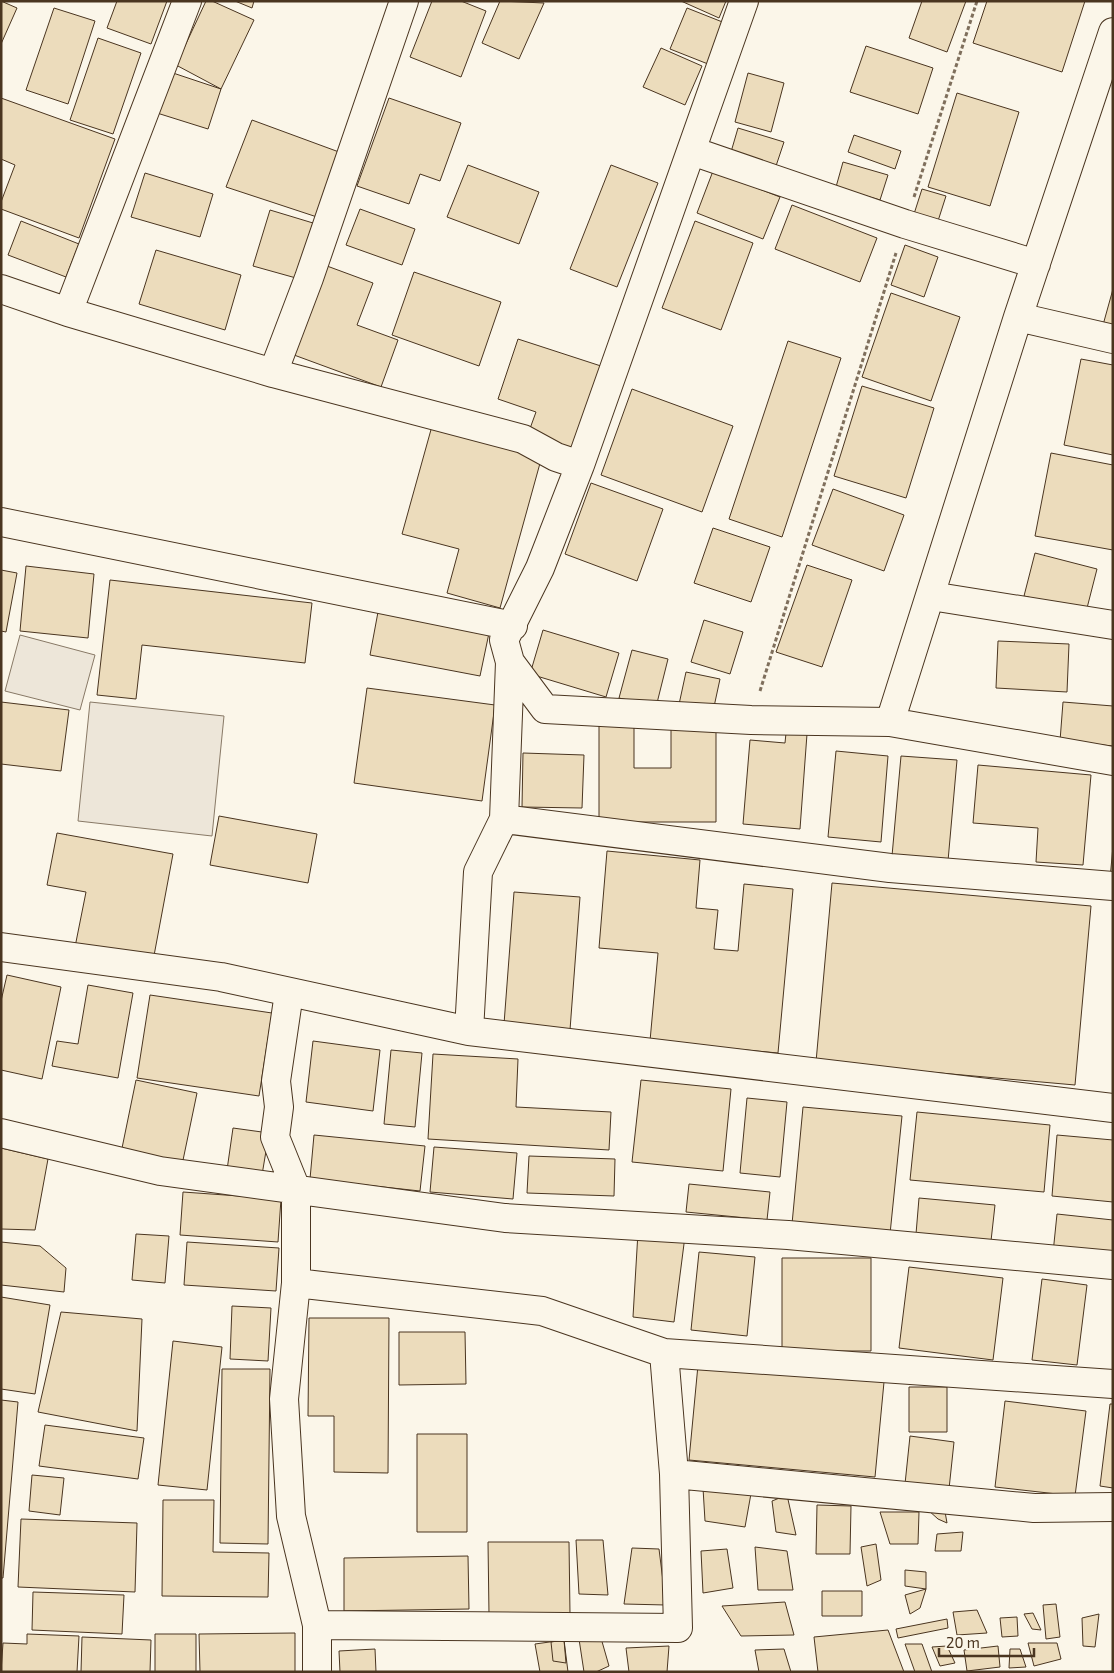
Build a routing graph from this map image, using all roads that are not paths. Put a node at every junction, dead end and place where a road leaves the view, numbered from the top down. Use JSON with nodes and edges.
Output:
{"nodes":[{"id":1,"x":187,"y":1,"type":"edge"},
{"id":2,"x":404,"y":1,"type":"edge"},
{"id":3,"x":744,"y":1,"type":"edge"},
{"id":4,"x":1113,"y":32,"type":"edge"},
{"id":5,"x":692,"y":150,"type":"junction"},
{"id":6,"x":1036,"y":264,"type":"junction"},
{"id":7,"x":1,"y":289,"type":"edge"},
{"id":8,"x":68,"y":312,"type":"junction"},
{"id":9,"x":1018,"y":317,"type":"junction"},
{"id":10,"x":1113,"y":339,"type":"edge"},
{"id":11,"x":273,"y":373,"type":"junction"},
{"id":12,"x":580,"y":465,"type":"junction"},
{"id":13,"x":1,"y":522,"type":"edge"},
{"id":14,"x":931,"y":596,"type":"junction"},
{"id":15,"x":1113,"y":625,"type":"edge"},
{"id":16,"x":513,"y":626,"type":"junction"},
{"id":17,"x":510,"y":662,"type":"junction"},
{"id":18,"x":890,"y":722,"type":"junction"},
{"id":19,"x":1113,"y":761,"type":"edge"},
{"id":20,"x":504,"y":819,"type":"junction"},
{"id":21,"x":1113,"y":886,"type":"edge"},
{"id":22,"x":1,"y":948,"type":"edge"},
{"id":23,"x":288,"y":993,"type":"junction"},
{"id":24,"x":469,"y":1031,"type":"junction"},
{"id":25,"x":1113,"y":1108,"type":"edge"},
{"id":26,"x":1,"y":1133,"type":"edge"},
{"id":27,"x":296,"y":1189,"type":"junction"},
{"id":28,"x":1113,"y":1265,"type":"edge"},
{"id":29,"x":296,"y":1282,"type":"junction"},
{"id":30,"x":664,"y":1353,"type":"junction"},
{"id":31,"x":1113,"y":1384,"type":"edge"},
{"id":32,"x":674,"y":1474,"type":"junction"},
{"id":33,"x":1113,"y":1507,"type":"edge"},
{"id":34,"x":317,"y":1625,"type":"junction"},
{"id":35,"x":318,"y":1672,"type":"edge"}],
"edges":[{"from":1,"to":8,"type":"street"},
{"from":2,"to":11,"type":"street"},
{"from":3,"to":5,"type":"street"},
{"from":4,"to":6,"type":"street"},
{"from":5,"to":6,"type":"street"},
{"from":5,"to":12,"type":"street"},
{"from":6,"to":9,"type":"street"},
{"from":7,"to":8,"type":"street"},
{"from":8,"to":11,"type":"street"},
{"from":9,"to":10,"type":"street"},
{"from":9,"to":14,"type":"street"},
{"from":11,"to":12,"type":"street"},
{"from":12,"to":16,"type":"street"},
{"from":13,"to":16,"type":"street"},
{"from":14,"to":15,"type":"street"},
{"from":14,"to":18,"type":"street"},
{"from":16,"to":17,"type":"street"},
{"from":17,"to":18,"type":"street"},
{"from":17,"to":20,"type":"street"},
{"from":18,"to":19,"type":"street"},
{"from":20,"to":21,"type":"street"},
{"from":20,"to":24,"type":"street"},
{"from":22,"to":23,"type":"street"},
{"from":23,"to":24,"type":"street"},
{"from":23,"to":27,"type":"street"},
{"from":24,"to":25,"type":"street"},
{"from":26,"to":27,"type":"street"},
{"from":27,"to":28,"type":"street"},
{"from":27,"to":29,"type":"street"},
{"from":29,"to":30,"type":"street"},
{"from":29,"to":34,"type":"street"},
{"from":30,"to":31,"type":"street"},
{"from":30,"to":32,"type":"street"},
{"from":32,"to":33,"type":"street"},
{"from":32,"to":34,"type":"street"},
{"from":34,"to":35,"type":"street"}]}
